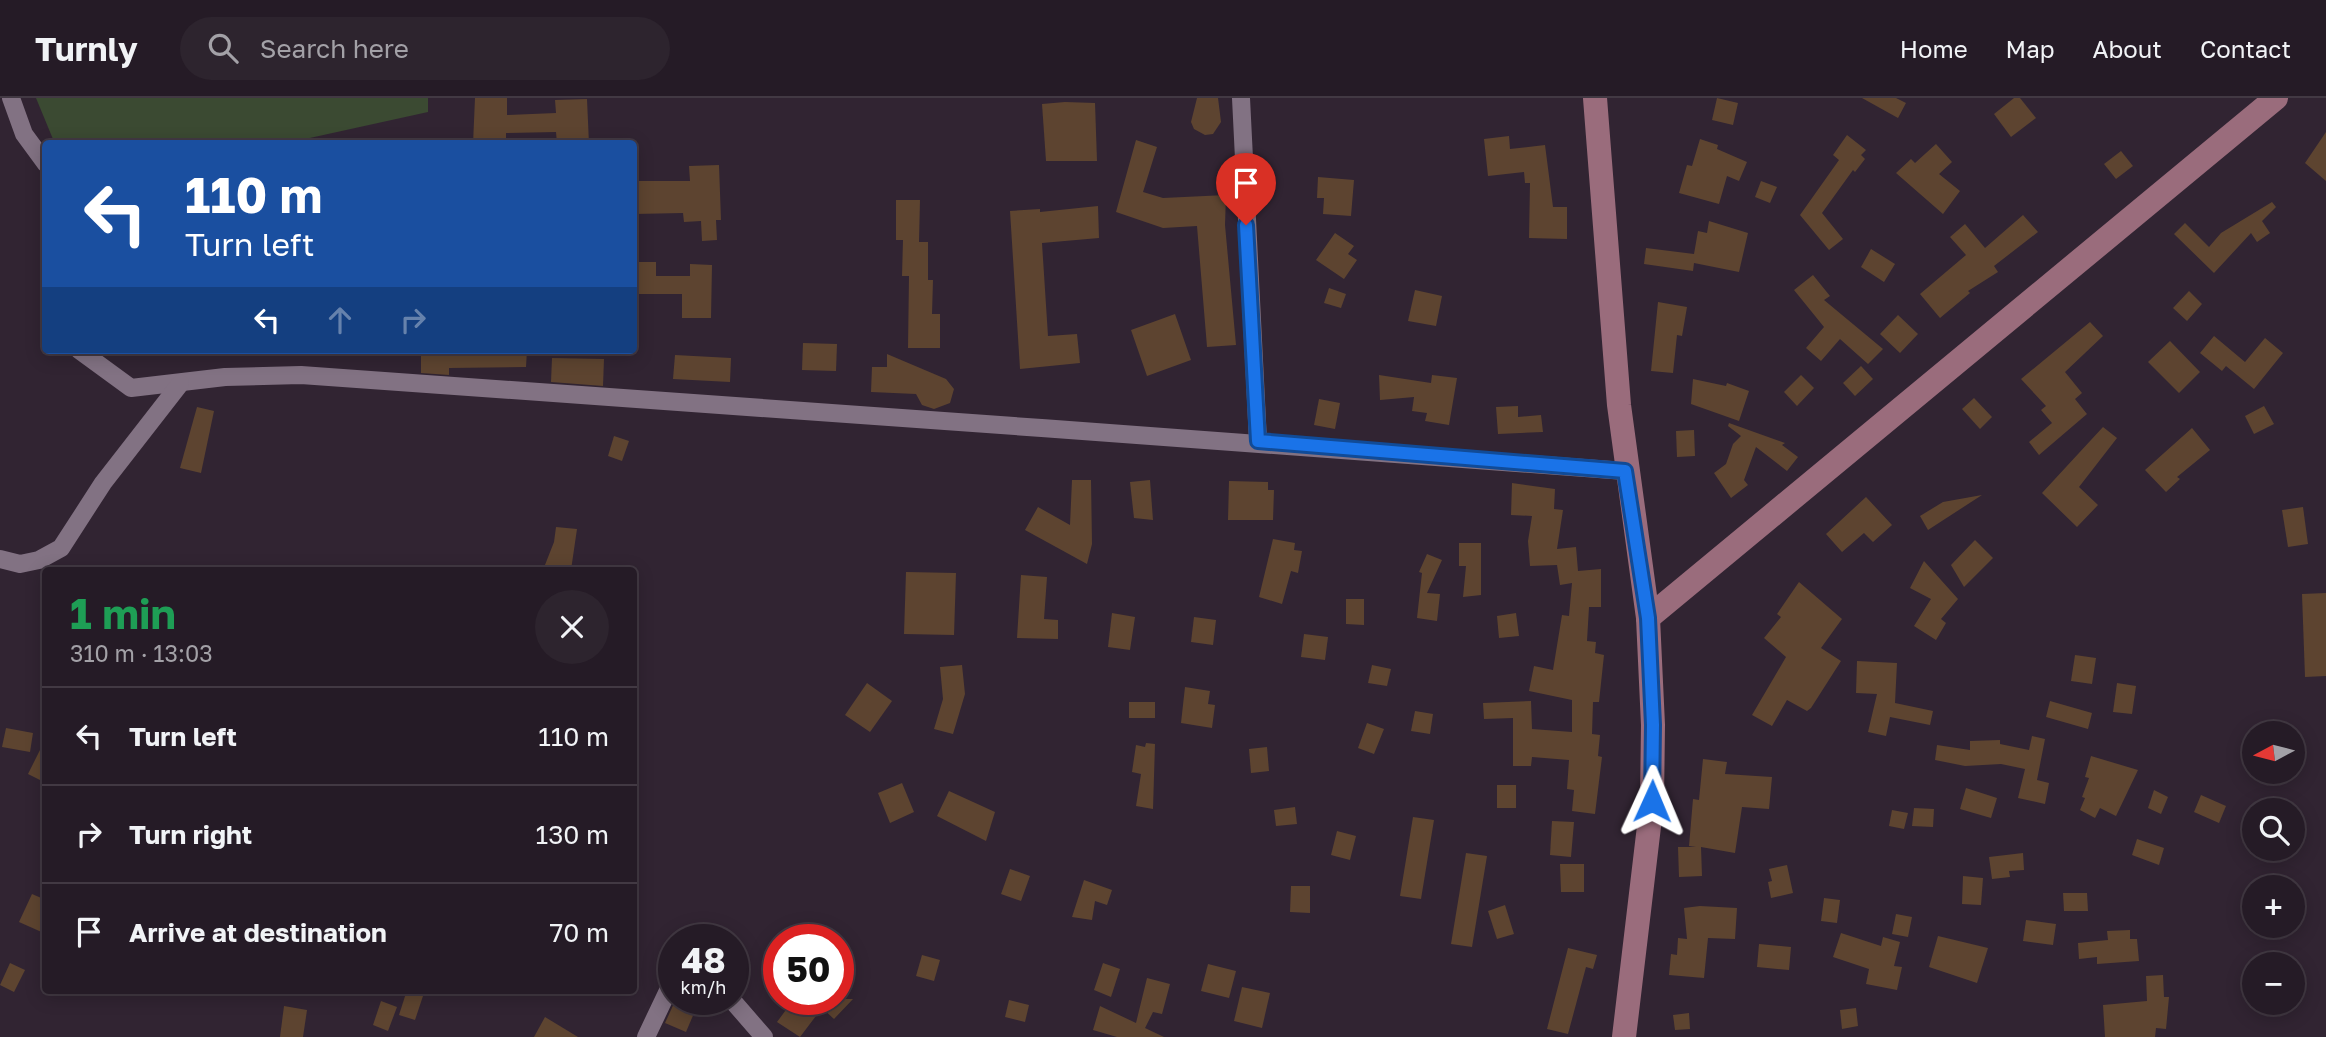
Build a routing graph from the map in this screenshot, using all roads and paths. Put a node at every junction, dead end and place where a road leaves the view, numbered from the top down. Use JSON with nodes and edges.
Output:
{"nodes":[{"id":1,"x":11,"y":98,"type":"edge"},
{"id":2,"x":1241,"y":98,"type":"edge"},
{"id":3,"x":1595,"y":98,"type":"edge"},
{"id":4,"x":2276,"y":98,"type":"edge"},
{"id":5,"x":42,"y":159,"type":"edge"},
{"id":6,"x":84,"y":354,"type":"edge"},
{"id":7,"x":180,"y":384,"type":"junction"},
{"id":8,"x":1258,"y":441,"type":"junction"},
{"id":9,"x":1625,"y":471,"type":"junction"},
{"id":10,"x":0,"y":559,"type":"edge"},
{"id":11,"x":1648,"y":618,"type":"junction"},
{"id":12,"x":658,"y":1012,"type":"edge"},
{"id":13,"x":745,"y":1015,"type":"edge"},
{"id":14,"x":646,"y":1037,"type":"edge"},
{"id":15,"x":764,"y":1037,"type":"edge"},
{"id":16,"x":1624,"y":1037,"type":"edge"}],
"edges":[{"from":1,"to":5,"type":"street"},
{"from":2,"to":8,"type":"street"},
{"from":3,"to":9,"type":"main road"},
{"from":4,"to":11,"type":"main road"},
{"from":6,"to":7,"type":"street"},
{"from":7,"to":8,"type":"street"},
{"from":7,"to":10,"type":"street"},
{"from":8,"to":9,"type":"street"},
{"from":9,"to":11,"type":"main road"},
{"from":11,"to":16,"type":"main road"},
{"from":12,"to":14,"type":"street"},
{"from":13,"to":15,"type":"street"}]}
